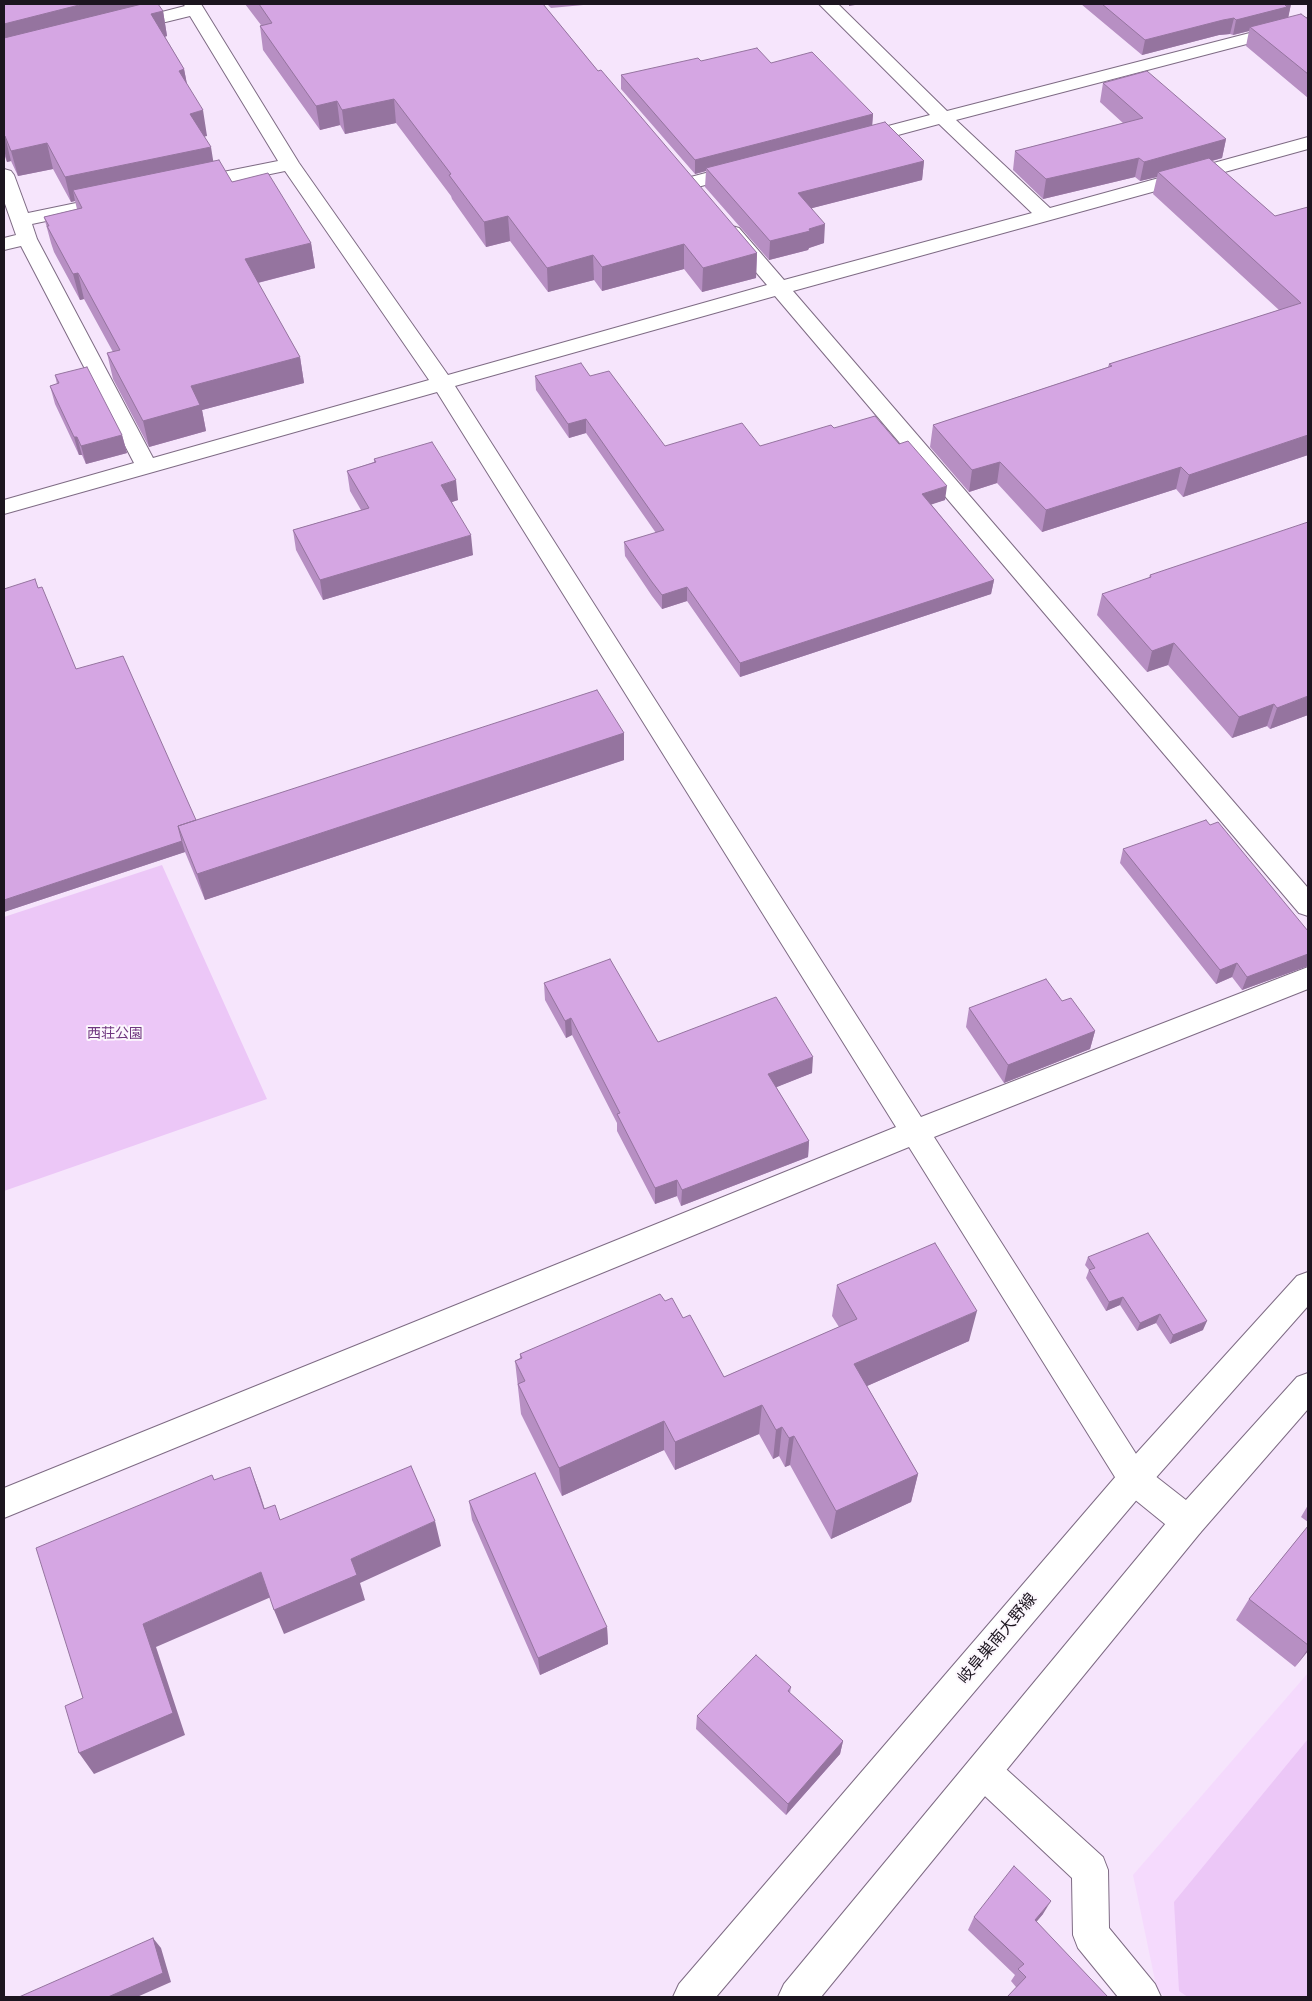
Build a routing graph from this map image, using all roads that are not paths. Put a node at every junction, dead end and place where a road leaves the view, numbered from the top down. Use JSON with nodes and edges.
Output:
{"nodes":[{"id":1,"x":828,"y":4,"type":"edge"},
{"id":2,"x":193,"y":7,"type":"edge"},
{"id":3,"x":1306,"y":15,"type":"edge"},
{"id":4,"x":109,"y":31,"type":"edge"},
{"id":5,"x":943,"y":118,"type":"junction"},
{"id":6,"x":1308,"y":143,"type":"edge"},
{"id":7,"x":840,"y":144,"type":"edge"},
{"id":8,"x":290,"y":164,"type":"junction"},
{"id":9,"x":756,"y":166,"type":"edge"},
{"id":10,"x":677,"y":168,"type":"edge"},
{"id":11,"x":4,"y":175,"type":"edge"},
{"id":12,"x":690,"y":183,"type":"junction"},
{"id":13,"x":174,"y":188,"type":"edge"},
{"id":14,"x":703,"y":198,"type":"edge"},
{"id":15,"x":126,"y":199,"type":"edge"},
{"id":16,"x":1046,"y":215,"type":"junction"},
{"id":17,"x":722,"y":221,"type":"edge"},
{"id":18,"x":24,"y":230,"type":"junction"},
{"id":19,"x":4,"y":244,"type":"edge"},
{"id":20,"x":780,"y":288,"type":"junction"},
{"id":21,"x":443,"y":384,"type":"junction"},
{"id":22,"x":147,"y":467,"type":"junction"},
{"id":23,"x":4,"y":507,"type":"edge"},
{"id":24,"x":1308,"y":906,"type":"edge"},
{"id":25,"x":1308,"y":978,"type":"edge"},
{"id":26,"x":915,"y":1132,"type":"junction"},
{"id":27,"x":1308,"y":1285,"type":"edge"},
{"id":28,"x":1308,"y":1387,"type":"edge"},
{"id":29,"x":1134,"y":1479,"type":"junction"},
{"id":30,"x":4,"y":1503,"type":"edge"},
{"id":31,"x":1188,"y":1522,"type":"junction"},
{"id":32,"x":983,"y":1771,"type":"junction"},
{"id":33,"x":692,"y":1997,"type":"edge"},
{"id":34,"x":796,"y":1997,"type":"edge"},
{"id":35,"x":1142,"y":1997,"type":"edge"}],
"edges":[{"from":1,"to":5,"type":"street"},
{"from":2,"to":4,"type":"street"},
{"from":2,"to":8,"type":"street"},
{"from":3,"to":5,"type":"street"},
{"from":5,"to":7,"type":"street"},
{"from":5,"to":16,"type":"street"},
{"from":6,"to":16,"type":"street"},
{"from":8,"to":13,"type":"street"},
{"from":8,"to":21,"type":"street"},
{"from":9,"to":12,"type":"street"},
{"from":10,"to":12,"type":"street"},
{"from":11,"to":18,"type":"street"},
{"from":12,"to":14,"type":"street"},
{"from":15,"to":18,"type":"street"},
{"from":16,"to":20,"type":"street"},
{"from":17,"to":20,"type":"street"},
{"from":18,"to":19,"type":"street"},
{"from":18,"to":22,"type":"street"},
{"from":20,"to":21,"type":"street"},
{"from":20,"to":24,"type":"street"},
{"from":21,"to":22,"type":"street"},
{"from":21,"to":26,"type":"street"},
{"from":22,"to":23,"type":"street"},
{"from":25,"to":26,"type":"street"},
{"from":26,"to":29,"type":"street"},
{"from":26,"to":30,"type":"street"},
{"from":27,"to":29,"type":"street","name":"岐阜巣南大野線"},
{"from":28,"to":31,"type":"street"},
{"from":29,"to":31,"type":"street"},
{"from":29,"to":33,"type":"street","name":"岐阜巣南大野線"},
{"from":31,"to":32,"type":"street"},
{"from":32,"to":34,"type":"street"},
{"from":32,"to":35,"type":"street"}]}
